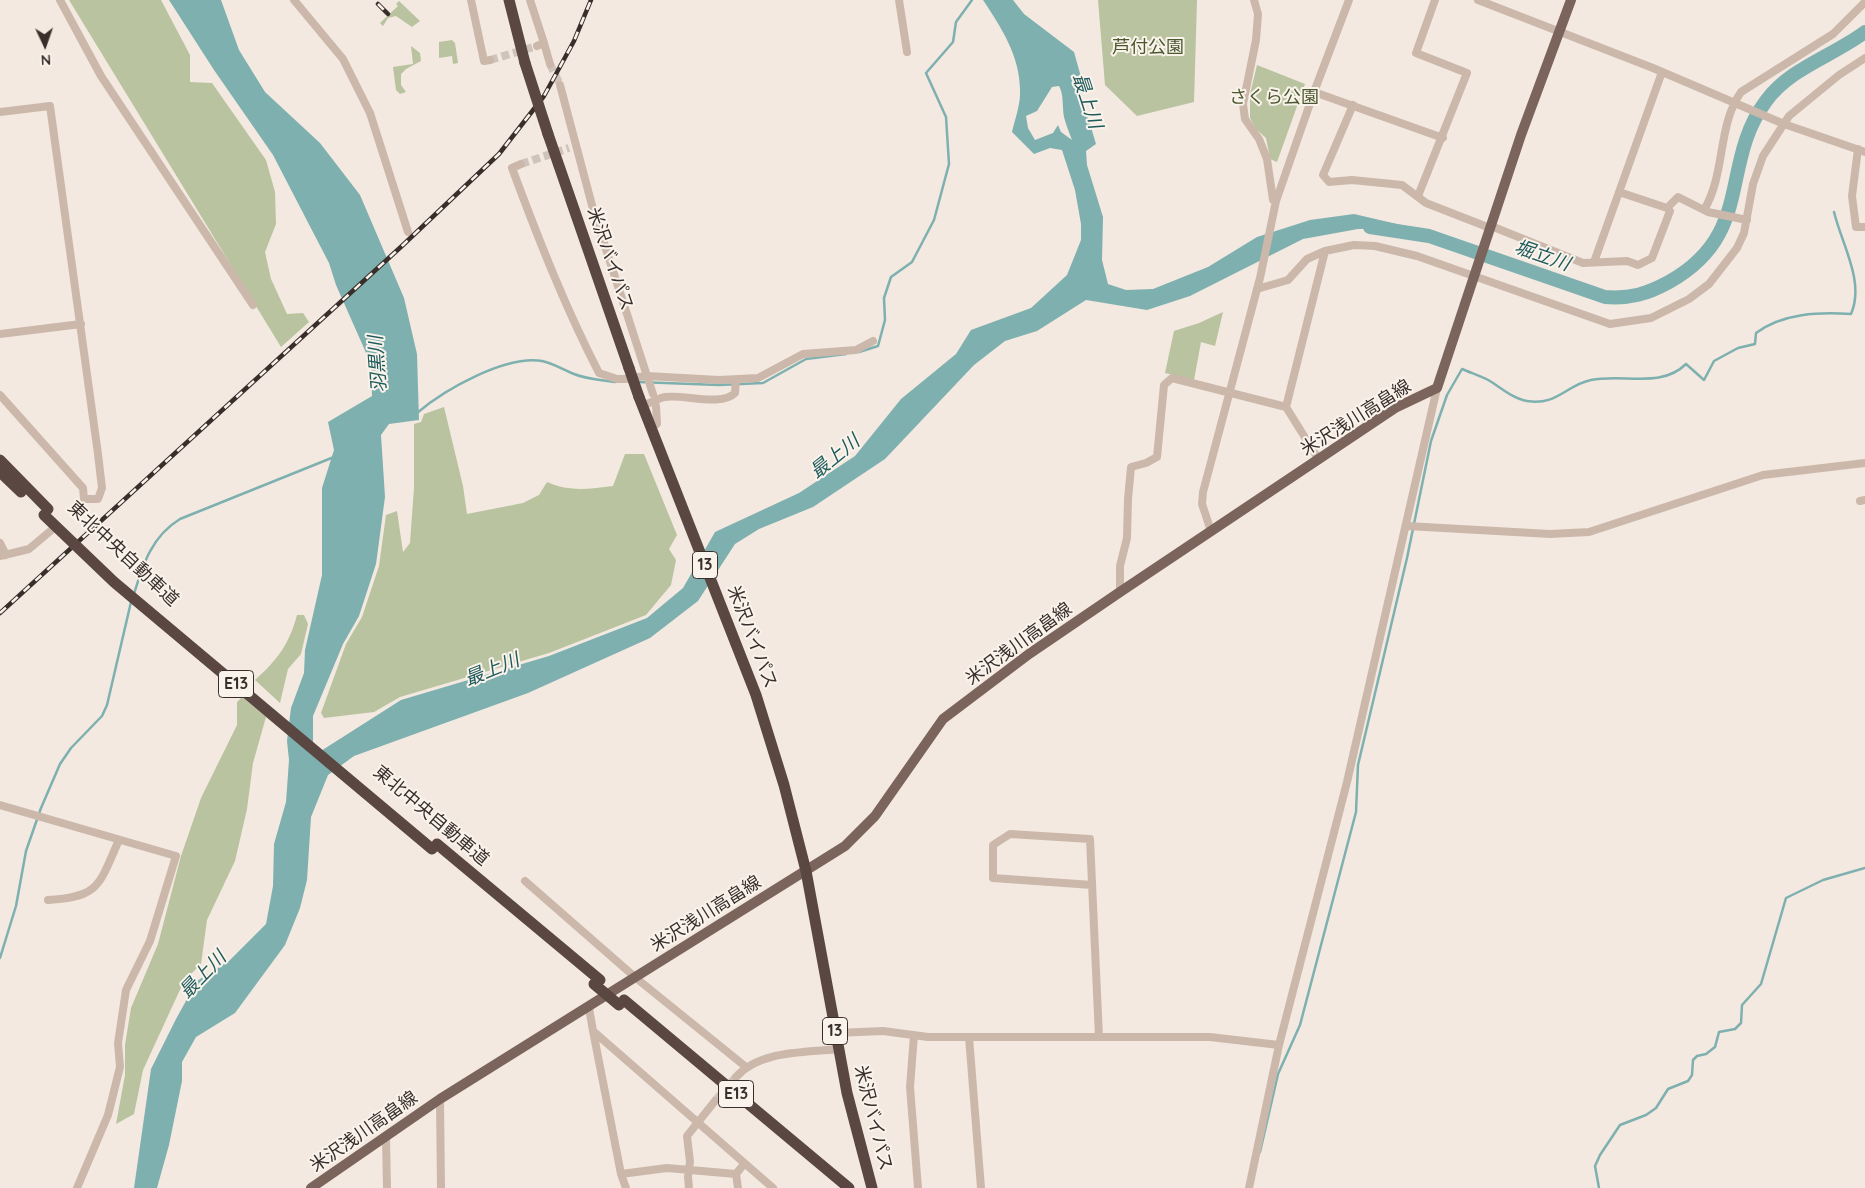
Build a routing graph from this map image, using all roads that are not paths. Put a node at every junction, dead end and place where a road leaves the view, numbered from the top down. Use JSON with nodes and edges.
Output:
{"nodes":[{"id":1,"x":60,"y":0,"type":"edge"},
{"id":2,"x":294,"y":0,"type":"edge"},
{"id":3,"x":471,"y":0,"type":"edge"},
{"id":4,"x":509,"y":0,"type":"edge"},
{"id":5,"x":530,"y":0,"type":"edge"},
{"id":6,"x":899,"y":0,"type":"edge"},
{"id":7,"x":1254,"y":0,"type":"edge"},
{"id":8,"x":1349,"y":0,"type":"edge"},
{"id":9,"x":1435,"y":0,"type":"edge"},
{"id":10,"x":1478,"y":0,"type":"edge"},
{"id":11,"x":1571,"y":0,"type":"edge"},
{"id":12,"x":1865,"y":2,"type":"edge"},
{"id":13,"x":1560,"y":31,"type":"junction"},
{"id":14,"x":907,"y":52,"type":"dead end"},
{"id":15,"x":1865,"y":58,"type":"edge"},
{"id":16,"x":490,"y":60,"type":"dead end"},
{"id":17,"x":550,"y":64,"type":"tunnel mouth"},
{"id":18,"x":1662,"y":72,"type":"junction"},
{"id":19,"x":560,"y":85,"type":"tunnel mouth"},
{"id":20,"x":1314,"y":92,"type":"junction"},
{"id":21,"x":1733,"y":103,"type":"junction"},
{"id":22,"x":1353,"y":105,"type":"junction"},
{"id":23,"x":0,"y":112,"type":"edge"},
{"id":24,"x":1784,"y":124,"type":"junction"},
{"id":25,"x":1443,"y":138,"type":"junction"},
{"id":26,"x":1861,"y":151,"type":"edge"},
{"id":27,"x":521,"y":164,"type":"dead end"},
{"id":28,"x":1619,"y":192,"type":"junction"},
{"id":29,"x":1418,"y":196,"type":"junction"},
{"id":30,"x":1276,"y":201,"type":"junction"},
{"id":31,"x":1668,"y":208,"type":"junction"},
{"id":32,"x":1706,"y":211,"type":"junction"},
{"id":33,"x":1747,"y":220,"type":"junction"},
{"id":34,"x":1491,"y":227,"type":"junction"},
{"id":35,"x":1865,"y":227,"type":"edge"},
{"id":36,"x":408,"y":232,"type":"dead end"},
{"id":37,"x":1325,"y":251,"type":"junction"},
{"id":38,"x":1594,"y":262,"type":"junction"},
{"id":39,"x":1477,"y":273,"type":"junction"},
{"id":40,"x":1257,"y":289,"type":"junction"},
{"id":41,"x":253,"y":304,"type":"dead end"},
{"id":42,"x":81,"y":324,"type":"junction"},
{"id":43,"x":0,"y":334,"type":"edge"},
{"id":44,"x":873,"y":341,"type":"dead end"},
{"id":45,"x":628,"y":373,"type":"junction"},
{"id":46,"x":638,"y":378,"type":"dead end"},
{"id":47,"x":647,"y":378,"type":"junction"},
{"id":48,"x":737,"y":383,"type":"junction"},
{"id":49,"x":1436,"y":388,"type":"junction"},
{"id":50,"x":652,"y":392,"type":"dead end"},
{"id":51,"x":0,"y":394,"type":"edge"},
{"id":52,"x":1228,"y":394,"type":"junction"},
{"id":53,"x":641,"y":402,"type":"junction"},
{"id":54,"x":656,"y":406,"type":"dead end"},
{"id":55,"x":1286,"y":407,"type":"junction"},
{"id":56,"x":653,"y":431,"type":"junction"},
{"id":57,"x":0,"y":460,"type":"edge"},
{"id":58,"x":1319,"y":460,"type":"junction"},
{"id":59,"x":1865,"y":463,"type":"edge"},
{"id":60,"x":0,"y":472,"type":"edge"},
{"id":61,"x":46,"y":512,"type":"junction"},
{"id":62,"x":1407,"y":526,"type":"junction"},
{"id":63,"x":54,"y":528,"type":"dead end"},
{"id":64,"x":1211,"y":531,"type":"junction"},
{"id":65,"x":0,"y":543,"type":"edge"},
{"id":66,"x":3,"y":555,"type":"edge"},
{"id":67,"x":1120,"y":592,"type":"junction"},
{"id":68,"x":0,"y":805,"type":"edge"},
{"id":69,"x":119,"y":840,"type":"junction"},
{"id":70,"x":806,"y":871,"type":"junction"},
{"id":71,"x":525,"y":881,"type":"dead end"},
{"id":72,"x":1092,"y":886,"type":"junction"},
{"id":73,"x":48,"y":900,"type":"dead end"},
{"id":74,"x":636,"y":978,"type":"junction"},
{"id":75,"x":622,"y":1003,"type":"junction"},
{"id":76,"x":589,"y":1008,"type":"junction"},
{"id":77,"x":593,"y":1031,"type":"junction"},
{"id":78,"x":836,"y":1033,"type":"junction"},
{"id":79,"x":914,"y":1035,"type":"junction"},
{"id":80,"x":969,"y":1037,"type":"junction"},
{"id":81,"x":1099,"y":1037,"type":"junction"},
{"id":82,"x":1279,"y":1045,"type":"junction"},
{"id":83,"x":838,"y":1048,"type":"junction"},
{"id":84,"x":746,"y":1067,"type":"junction"},
{"id":85,"x":736,"y":1077,"type":"tunnel mouth"},
{"id":86,"x":440,"y":1099,"type":"junction"},
{"id":87,"x":715,"y":1101,"type":"tunnel mouth"},
{"id":88,"x":697,"y":1123,"type":"junction"},
{"id":89,"x":386,"y":1137,"type":"junction"},
{"id":90,"x":744,"y":1164,"type":"junction"},
{"id":91,"x":689,"y":1170,"type":"junction"},
{"id":92,"x":621,"y":1174,"type":"junction"},
{"id":93,"x":736,"y":1174,"type":"junction"},
{"id":94,"x":77,"y":1188,"type":"edge"},
{"id":95,"x":311,"y":1188,"type":"edge"},
{"id":96,"x":387,"y":1188,"type":"edge"},
{"id":97,"x":441,"y":1188,"type":"edge"},
{"id":98,"x":626,"y":1188,"type":"edge"},
{"id":99,"x":689,"y":1188,"type":"edge"},
{"id":100,"x":738,"y":1188,"type":"edge"},
{"id":101,"x":773,"y":1188,"type":"edge"},
{"id":102,"x":838,"y":1188,"type":"edge"},
{"id":103,"x":849,"y":1188,"type":"edge"},
{"id":104,"x":872,"y":1188,"type":"edge"},
{"id":105,"x":918,"y":1188,"type":"edge"},
{"id":106,"x":981,"y":1188,"type":"edge"},
{"id":107,"x":1249,"y":1188,"type":"edge"}],
"edges":[{"from":1,"to":41,"type":"street"},
{"from":2,"to":36,"type":"street"},
{"from":3,"to":16,"type":"street"},
{"from":4,"to":45,"type":"highway","name":"米沢バイパス","number":"13","bridge":true},
{"from":5,"to":17,"type":"street"},
{"from":6,"to":14,"type":"street"},
{"from":7,"to":30,"type":"street"},
{"from":8,"to":20,"type":"street"},
{"from":9,"to":25,"type":"street"},
{"from":10,"to":13,"type":"street"},
{"from":11,"to":13,"type":"main road","name":"米沢浅川高畠線"},
{"from":12,"to":21,"type":"street"},
{"from":13,"to":18,"type":"street"},
{"from":13,"to":34,"type":"main road","name":"米沢浅川高畠線"},
{"from":15,"to":24,"type":"street"},
{"from":18,"to":21,"type":"street"},
{"from":18,"to":28,"type":"street"},
{"from":19,"to":47,"type":"street"},
{"from":20,"to":22,"type":"street"},
{"from":20,"to":30,"type":"street"},
{"from":21,"to":24,"type":"street"},
{"from":21,"to":32,"type":"street"},
{"from":22,"to":25,"type":"street"},
{"from":22,"to":29,"type":"street"},
{"from":23,"to":42,"type":"street"},
{"from":24,"to":26,"type":"street"},
{"from":24,"to":33,"type":"street"},
{"from":25,"to":29,"type":"street"},
{"from":26,"to":35,"type":"street"},
{"from":27,"to":45,"type":"street"},
{"from":28,"to":31,"type":"street"},
{"from":28,"to":38,"type":"street"},
{"from":29,"to":34,"type":"street"},
{"from":30,"to":40,"type":"street"},
{"from":31,"to":32,"type":"street"},
{"from":31,"to":38,"type":"street"},
{"from":32,"to":33,"type":"street"},
{"from":33,"to":39,"type":"street"},
{"from":34,"to":38,"type":"street"},
{"from":34,"to":39,"type":"main road","name":"米沢浅川高畠線"},
{"from":37,"to":39,"type":"street"},
{"from":37,"to":40,"type":"street"},
{"from":37,"to":55,"type":"street"},
{"from":39,"to":49,"type":"main road","name":"米沢浅川高畠線"},
{"from":40,"to":52,"type":"street"},
{"from":42,"to":43,"type":"street"},
{"from":42,"to":51,"type":"street"},
{"from":44,"to":48,"type":"street"},
{"from":45,"to":53,"type":"highway","name":"米沢バイパス","number":"13","bridge":true},
{"from":46,"to":47,"type":"street"},
{"from":47,"to":48,"type":"street"},
{"from":47,"to":50,"type":"street"},
{"from":48,"to":53,"type":"street"},
{"from":49,"to":58,"type":"main road","name":"米沢浅川高畠線"},
{"from":49,"to":62,"type":"street"},
{"from":52,"to":55,"type":"street"},
{"from":52,"to":64,"type":"street"},
{"from":52,"to":67,"type":"street"},
{"from":53,"to":56,"type":"highway","name":"米沢バイパス","number":"13"},
{"from":54,"to":56,"type":"street"},
{"from":55,"to":58,"type":"street"},
{"from":56,"to":70,"type":"highway","name":"米沢バイパス","number":"13"},
{"from":57,"to":61,"type":"highway","name":"東北中央自動車道","number":"E13"},
{"from":58,"to":64,"type":"main road","name":"米沢浅川高畠線"},
{"from":59,"to":62,"type":"street"},
{"from":60,"to":61,"type":"highway","name":"東北中央自動車道","number":"E13"},
{"from":61,"to":75,"type":"highway","name":"東北中央自動車道","number":"E13","bridge":true},
{"from":62,"to":82,"type":"street"},
{"from":63,"to":66,"type":"street"},
{"from":64,"to":67,"type":"main road","name":"米沢浅川高畠線"},
{"from":65,"to":66,"type":"street"},
{"from":67,"to":70,"type":"main road","name":"米沢浅川高畠線"},
{"from":68,"to":69,"type":"street"},
{"from":69,"to":73,"type":"street"},
{"from":69,"to":94,"type":"street"},
{"from":70,"to":74,"type":"main road","name":"米沢浅川高畠線"},
{"from":70,"to":78,"type":"highway","name":"米沢バイパス","number":"13"},
{"from":71,"to":74,"type":"street"},
{"from":72,"to":72,"type":"street"},
{"from":72,"to":81,"type":"street"},
{"from":74,"to":76,"type":"main road","name":"米沢浅川高畠線"},
{"from":74,"to":84,"type":"street"},
{"from":75,"to":102,"type":"highway","name":"東北中央自動車道","number":"E13"},
{"from":75,"to":103,"type":"highway","name":"東北中央自動車道","number":"E13"},
{"from":76,"to":77,"type":"street"},
{"from":76,"to":86,"type":"main road","name":"米沢浅川高畠線"},
{"from":77,"to":88,"type":"street"},
{"from":77,"to":92,"type":"street"},
{"from":78,"to":79,"type":"street"},
{"from":78,"to":83,"type":"highway","name":"米沢バイパス","number":"13"},
{"from":79,"to":80,"type":"street"},
{"from":79,"to":105,"type":"street"},
{"from":80,"to":81,"type":"street"},
{"from":80,"to":106,"type":"street"},
{"from":81,"to":82,"type":"street"},
{"from":82,"to":107,"type":"street"},
{"from":83,"to":84,"type":"street"},
{"from":83,"to":104,"type":"highway","name":"米沢バイパス","number":"13"},
{"from":84,"to":85,"type":"street"},
{"from":86,"to":89,"type":"main road","name":"米沢浅川高畠線"},
{"from":86,"to":97,"type":"street"},
{"from":87,"to":88,"type":"street"},
{"from":88,"to":90,"type":"street"},
{"from":88,"to":91,"type":"street"},
{"from":89,"to":95,"type":"main road","name":"米沢浅川高畠線"},
{"from":89,"to":96,"type":"street"},
{"from":90,"to":93,"type":"street"},
{"from":90,"to":101,"type":"street"},
{"from":91,"to":92,"type":"street"},
{"from":91,"to":93,"type":"street"},
{"from":91,"to":99,"type":"street"},
{"from":92,"to":98,"type":"street"},
{"from":93,"to":100,"type":"street"}]}
